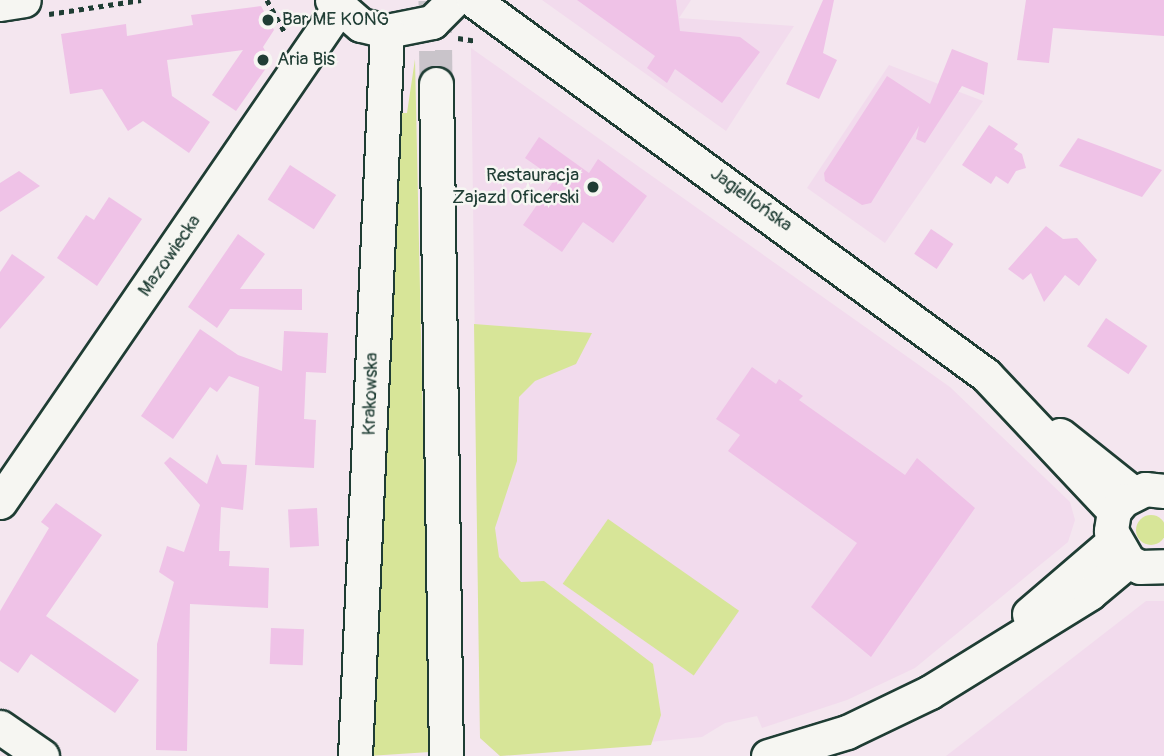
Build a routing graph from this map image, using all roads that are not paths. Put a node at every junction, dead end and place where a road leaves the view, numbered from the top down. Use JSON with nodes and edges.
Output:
{"nodes":[{"id":1,"x":454,"y":0,"type":"edge"},
{"id":2,"x":473,"y":0,"type":"edge"},
{"id":3,"x":0,"y":4,"type":"edge"},
{"id":4,"x":335,"y":5,"type":"edge"},
{"id":5,"x":32,"y":8,"type":"edge"},
{"id":6,"x":387,"y":31,"type":"junction"},
{"id":7,"x":436,"y":84,"type":"tunnel mouth"},
{"id":8,"x":0,"y":502,"type":"edge"},
{"id":9,"x":1130,"y":520,"type":"edge"},
{"id":10,"x":1164,"y":566,"type":"edge"},
{"id":11,"x":0,"y":727,"type":"edge"},
{"id":12,"x":42,"y":756,"type":"edge"},
{"id":13,"x":355,"y":756,"type":"edge"},
{"id":14,"x":446,"y":756,"type":"edge"},
{"id":15,"x":768,"y":756,"type":"edge"}],
"edges":[{"from":1,"to":6,"type":"street"},
{"from":2,"to":9,"type":"street","name":"Jagiellońska"},
{"from":3,"to":5,"type":"street"},
{"from":4,"to":6,"type":"street"},
{"from":4,"to":8,"type":"street","name":"Mazowiecka"},
{"from":6,"to":13,"type":"street","name":"Krakowska"},
{"from":7,"to":14,"type":"street"},
{"from":9,"to":10,"type":"street"},
{"from":9,"to":15,"type":"street"},
{"from":11,"to":12,"type":"street"}]}
